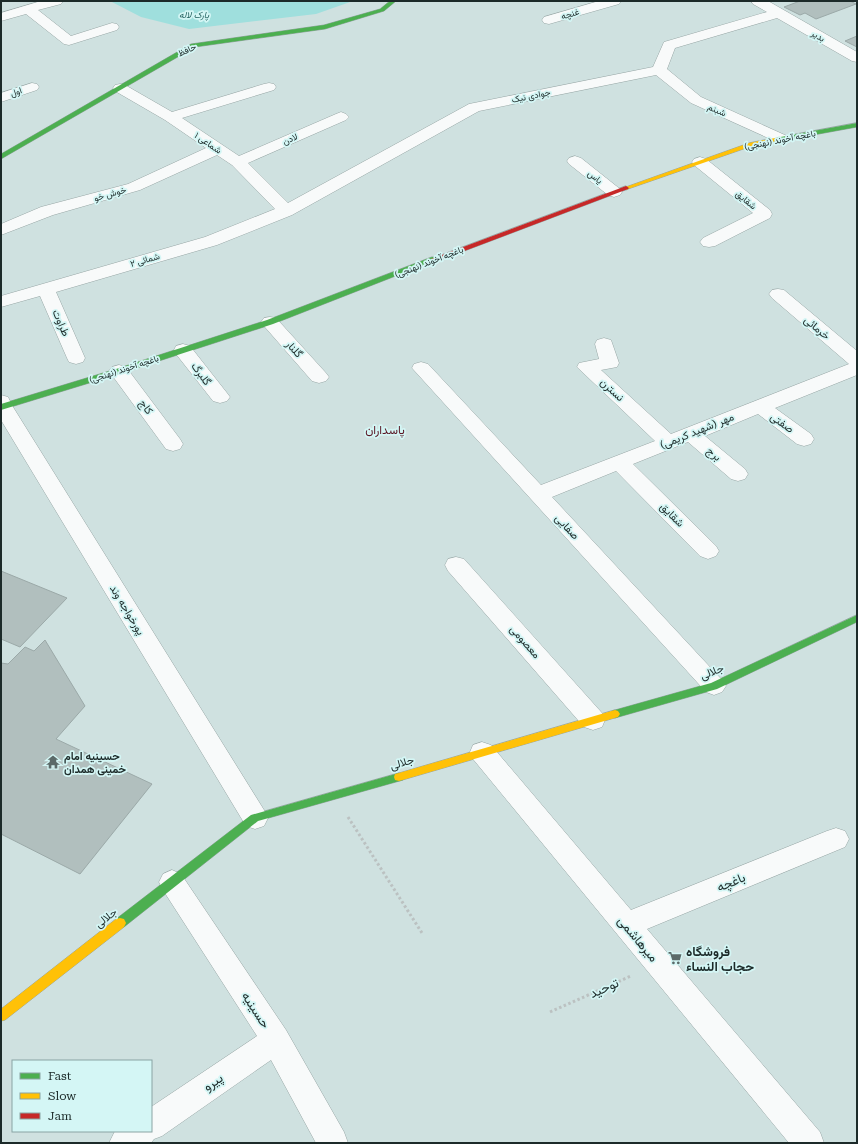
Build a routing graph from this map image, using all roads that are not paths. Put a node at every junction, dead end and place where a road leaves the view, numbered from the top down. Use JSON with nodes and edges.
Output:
{"nodes":[{"id":1,"x":56,"y":1,"type":"edge"},
{"id":2,"x":393,"y":1,"type":"edge"},
{"id":3,"x":614,"y":1,"type":"edge"},
{"id":4,"x":758,"y":1,"type":"edge"},
{"id":5,"x":28,"y":9,"type":"junction"},
{"id":6,"x":779,"y":13,"type":"junction"},
{"id":7,"x":1,"y":18,"type":"edge"},
{"id":8,"x":549,"y":20,"type":"dead end"},
{"id":9,"x":112,"y":27,"type":"dead end"},
{"id":10,"x":857,"y":58,"type":"edge"},
{"id":11,"x":659,"y":70,"type":"junction"},
{"id":12,"x":32,"y":87,"type":"dead end"},
{"id":13,"x":270,"y":87,"type":"dead end"},
{"id":14,"x":120,"y":88,"type":"junction"},
{"id":15,"x":1,"y":98,"type":"edge"},
{"id":16,"x":170,"y":117,"type":"junction"},
{"id":17,"x":341,"y":117,"type":"dead end"},
{"id":18,"x":857,"y":125,"type":"edge"},
{"id":19,"x":782,"y":139,"type":"junction"},
{"id":20,"x":217,"y":149,"type":"junction"},
{"id":21,"x":1,"y":158,"type":"edge"},
{"id":22,"x":575,"y":161,"type":"dead end"},
{"id":23,"x":238,"y":162,"type":"junction"},
{"id":24,"x":700,"y":162,"type":"junction"},
{"id":25,"x":614,"y":192,"type":"junction"},
{"id":26,"x":286,"y":211,"type":"junction"},
{"id":27,"x":1,"y":230,"type":"edge"},
{"id":28,"x":709,"y":242,"type":"dead end"},
{"id":29,"x":46,"y":289,"type":"junction"},
{"id":30,"x":778,"y":294,"type":"dead end"},
{"id":31,"x":1,"y":302,"type":"edge"},
{"id":32,"x":270,"y":322,"type":"junction"},
{"id":33,"x":604,"y":344,"type":"dead end"},
{"id":34,"x":183,"y":350,"type":"junction"},
{"id":35,"x":76,"y":358,"type":"dead end"},
{"id":36,"x":857,"y":361,"type":"edge"},
{"id":37,"x":421,"y":368,"type":"dead end"},
{"id":38,"x":857,"y":368,"type":"edge"},
{"id":39,"x":119,"y":371,"type":"junction"},
{"id":40,"x":319,"y":377,"type":"dead end"},
{"id":41,"x":220,"y":397,"type":"dead end"},
{"id":42,"x":2,"y":405,"type":"edge"},
{"id":43,"x":760,"y":406,"type":"junction"},
{"id":44,"x":691,"y":434,"type":"junction"},
{"id":45,"x":804,"y":439,"type":"dead end"},
{"id":46,"x":669,"y":443,"type":"junction"},
{"id":47,"x":173,"y":444,"type":"dead end"},
{"id":48,"x":620,"y":462,"type":"junction"},
{"id":49,"x":738,"y":474,"type":"dead end"},
{"id":50,"x":538,"y":495,"type":"junction"},
{"id":51,"x":708,"y":551,"type":"dead end"},
{"id":52,"x":456,"y":564,"type":"dead end"},
{"id":53,"x":857,"y":618,"type":"edge"},
{"id":54,"x":714,"y":686,"type":"junction"},
{"id":55,"x":593,"y":720,"type":"junction"},
{"id":56,"x":482,"y":752,"type":"junction"},
{"id":57,"x":255,"y":818,"type":"junction"},
{"id":58,"x":836,"y":839,"type":"dead end"},
{"id":59,"x":172,"y":882,"type":"junction"},
{"id":60,"x":626,"y":925,"type":"junction"},
{"id":61,"x":1,"y":1016,"type":"edge"},
{"id":62,"x":276,"y":1040,"type":"junction"},
{"id":63,"x":152,"y":1124,"type":"edge"},
{"id":64,"x":140,"y":1132,"type":"edge"},
{"id":65,"x":124,"y":1143,"type":"edge"},
{"id":66,"x":333,"y":1143,"type":"edge"},
{"id":67,"x":809,"y":1143,"type":"edge"}],
"edges":[{"from":1,"to":5,"type":"street"},
{"from":2,"to":14,"type":"street","name":"حافظ"},
{"from":3,"to":8,"type":"street","name":"غنچه"},
{"from":4,"to":6,"type":"street","name":"بدیر"},
{"from":5,"to":7,"type":"street"},
{"from":5,"to":9,"type":"street"},
{"from":6,"to":10,"type":"street","name":"بدیر"},
{"from":6,"to":11,"type":"street"},
{"from":11,"to":19,"type":"street","name":"شبنم"},
{"from":11,"to":26,"type":"street","name":"جوادی نیک"},
{"from":12,"to":15,"type":"street","name":"اول"},
{"from":13,"to":16,"type":"street"},
{"from":14,"to":16,"type":"street","name":"شماعی ۱"},
{"from":14,"to":21,"type":"street","name":"حافظ"},
{"from":16,"to":20,"type":"street","name":"شماعی ۱"},
{"from":17,"to":23,"type":"street","name":"لادن"},
{"from":18,"to":19,"type":"street","name":"باغچه آخوند (نهنجی)"},
{"from":19,"to":24,"type":"street","name":"باغچه آخوند (نهنجی)"},
{"from":20,"to":23,"type":"street","name":"شماعی ۱"},
{"from":20,"to":27,"type":"street","name":"خوش خو"},
{"from":22,"to":25,"type":"street","name":"یاس"},
{"from":23,"to":26,"type":"street","name":"شماعی ۱"},
{"from":24,"to":25,"type":"street","name":"باغچه آخوند (نهنجی)"},
{"from":24,"to":28,"type":"street","name":"شقایق"},
{"from":25,"to":32,"type":"street","name":"باغچه آخوند (نهنجی)"},
{"from":26,"to":29,"type":"street","name":"شمائی ۲"},
{"from":29,"to":31,"type":"street","name":"شمائی ۲"},
{"from":29,"to":35,"type":"street","name":"طراوت"},
{"from":30,"to":36,"type":"street","name":"خرمائی"},
{"from":32,"to":34,"type":"street","name":"باغچه آخوند (نهنجی)"},
{"from":32,"to":40,"type":"street","name":"گلنار"},
{"from":33,"to":46,"type":"street","name":"نسترن"},
{"from":34,"to":39,"type":"street","name":"باغچه آخوند (نهنجی)"},
{"from":34,"to":41,"type":"street","name":"گلبرگ"},
{"from":37,"to":50,"type":"street","name":"صفایی"},
{"from":38,"to":43,"type":"street","name":"مهر (شهید کریمی)"},
{"from":39,"to":42,"type":"street","name":"باغچه آخوند (نهنجی)"},
{"from":39,"to":47,"type":"street","name":"کاج"},
{"from":42,"to":57,"type":"street","name":"پورخواجه وند"},
{"from":43,"to":44,"type":"street","name":"مهر (شهید کریمی)"},
{"from":43,"to":45,"type":"street","name":"صفتی"},
{"from":44,"to":46,"type":"street","name":"مهر (شهید کریمی)"},
{"from":44,"to":49,"type":"street","name":"برج"},
{"from":46,"to":48,"type":"street","name":"مهر (شهید کریمی)"},
{"from":48,"to":50,"type":"street","name":"مهر (شهید کریمی)"},
{"from":48,"to":51,"type":"street","name":"شقایق"},
{"from":50,"to":54,"type":"street","name":"صفایی"},
{"from":52,"to":55,"type":"street","name":"معصومی"},
{"from":53,"to":54,"type":"street","name":"جلالی"},
{"from":54,"to":55,"type":"street","name":"جلالی"},
{"from":55,"to":56,"type":"street","name":"جلالی"},
{"from":56,"to":57,"type":"street","name":"جلالی"},
{"from":56,"to":60,"type":"street","name":"میرهاشمی"},
{"from":57,"to":59,"type":"street","name":"جلالی"},
{"from":58,"to":60,"type":"street","name":"باغچه"},
{"from":59,"to":61,"type":"street","name":"جلالی"},
{"from":59,"to":62,"type":"street","name":"حسینیه"},
{"from":60,"to":67,"type":"street","name":"میرهاشمی"},
{"from":62,"to":63,"type":"street","name":"پیرو"},
{"from":62,"to":66,"type":"street","name":"حسینیه"},
{"from":64,"to":65,"type":"street"}]}
